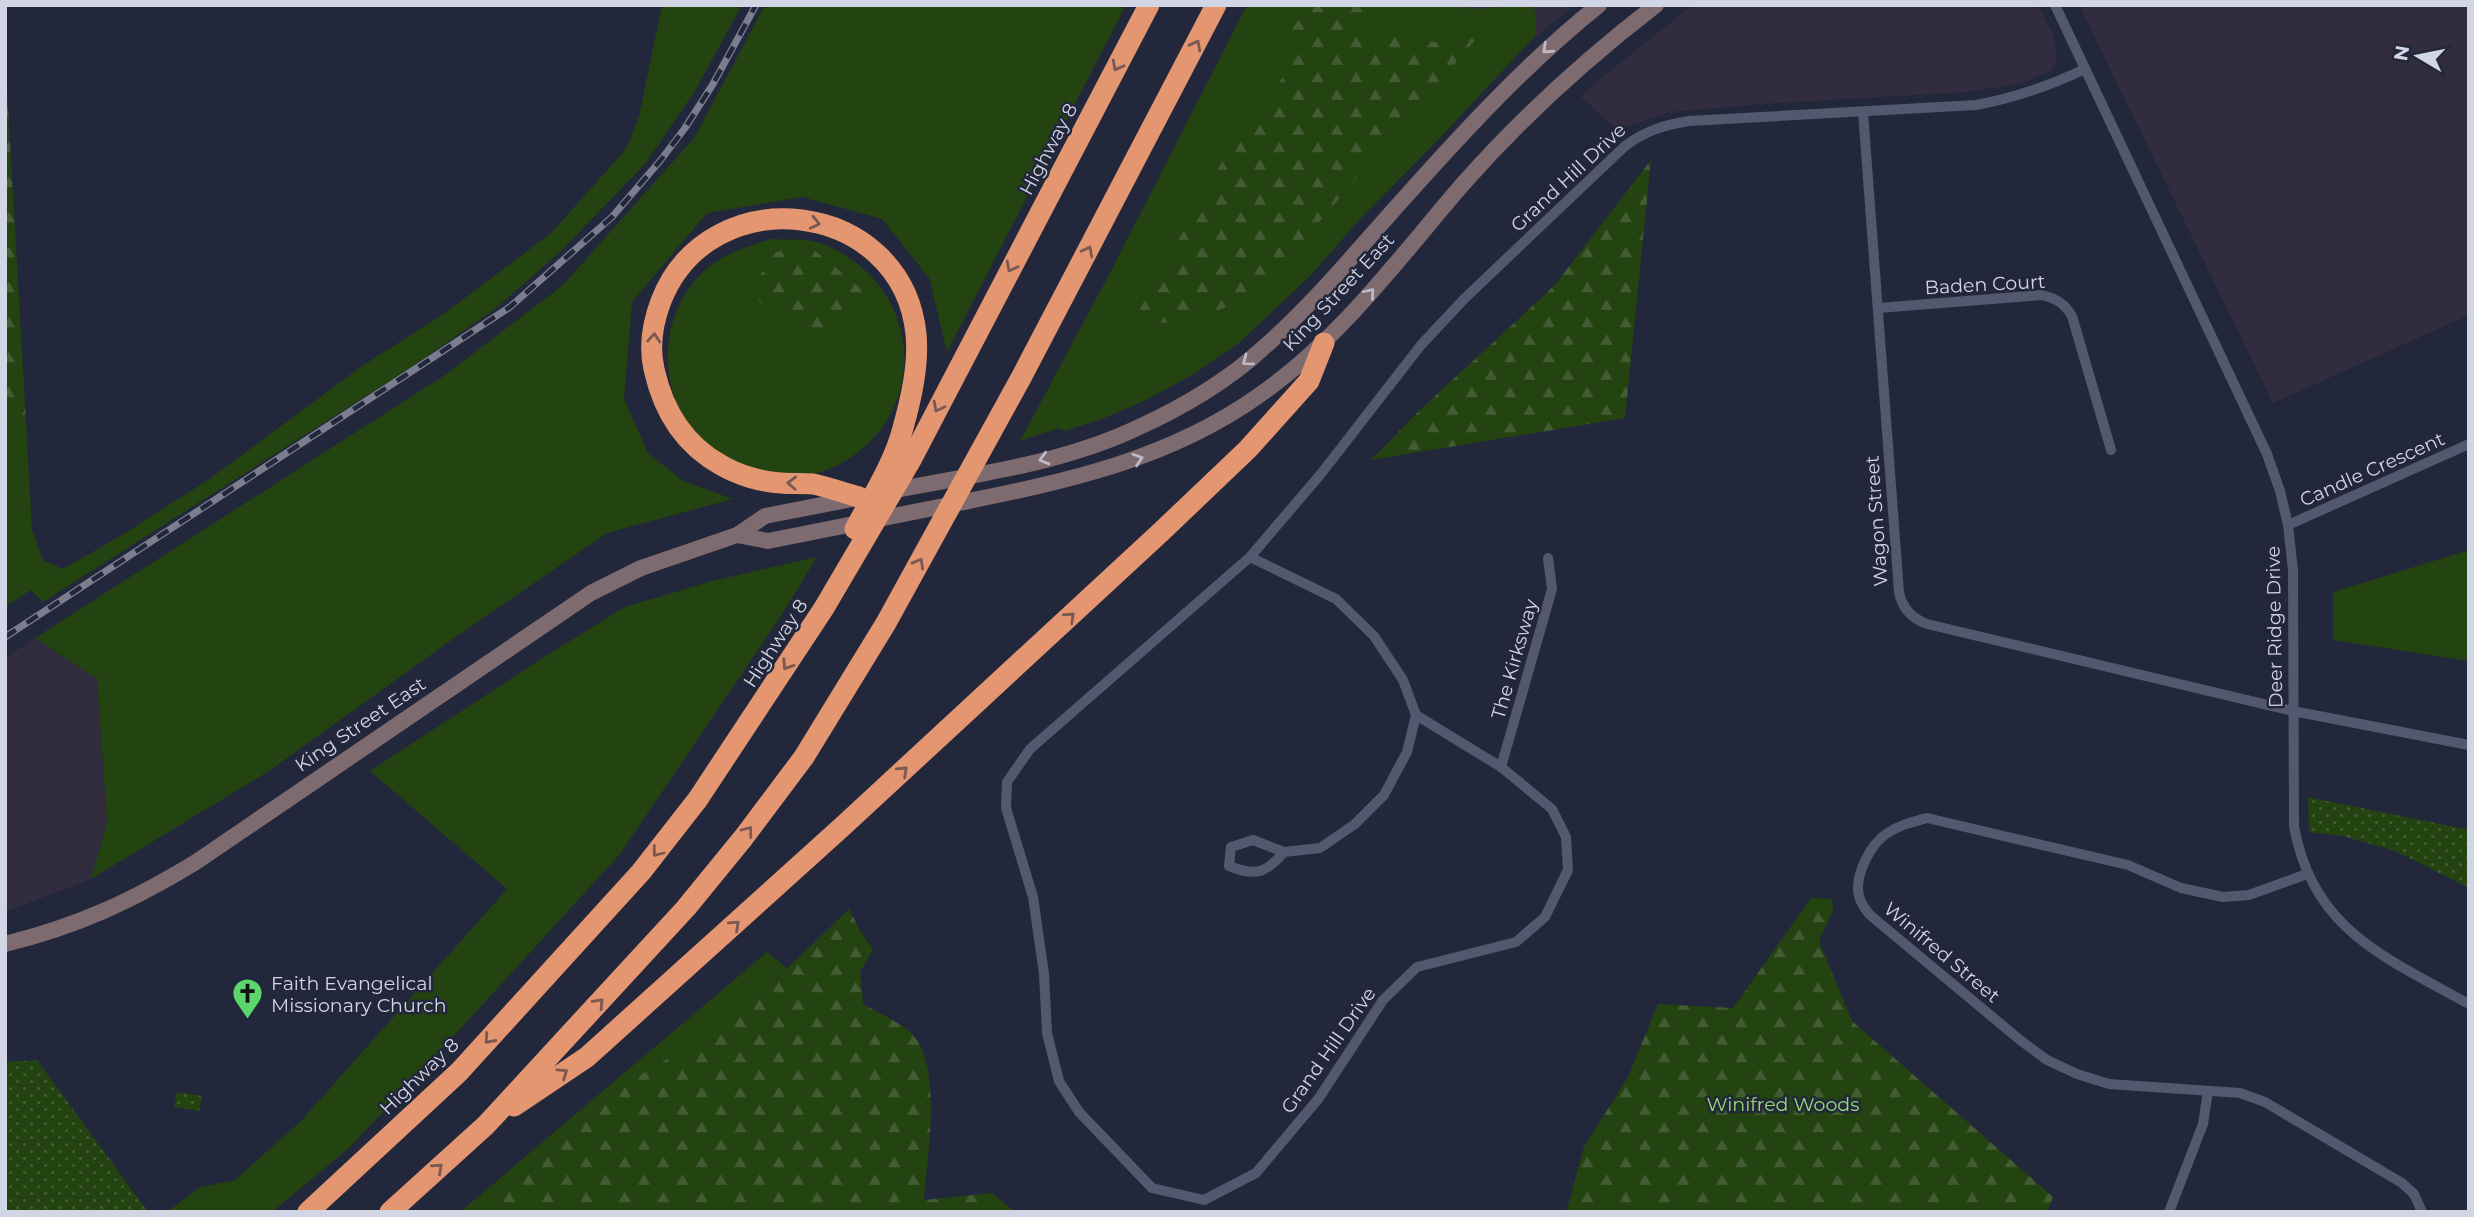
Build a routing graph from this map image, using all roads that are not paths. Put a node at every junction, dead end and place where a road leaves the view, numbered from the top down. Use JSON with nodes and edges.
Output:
{"nodes":[{"id":1,"x":1149,"y":5,"type":"edge"},
{"id":2,"x":1216,"y":5,"type":"edge"},
{"id":3,"x":1599,"y":5,"type":"edge"},
{"id":4,"x":1656,"y":5,"type":"edge"},
{"id":5,"x":2055,"y":5,"type":"edge"},
{"id":6,"x":2085,"y":69,"type":"junction"},
{"id":7,"x":1863,"y":112,"type":"junction"},
{"id":8,"x":1878,"y":308,"type":"junction"},
{"id":9,"x":1324,"y":343,"type":"junction"},
{"id":10,"x":2469,"y":444,"type":"edge"},
{"id":11,"x":2111,"y":450,"type":"dead end"},
{"id":12,"x":859,"y":497,"type":"junction"},
{"id":13,"x":2288,"y":525,"type":"junction"},
{"id":14,"x":737,"y":535,"type":"junction"},
{"id":15,"x":1251,"y":557,"type":"junction"},
{"id":16,"x":1548,"y":558,"type":"dead end"},
{"id":17,"x":824,"y":608,"type":"junction"},
{"id":18,"x":2293,"y":711,"type":"junction"},
{"id":19,"x":1416,"y":715,"type":"junction"},
{"id":20,"x":2469,"y":745,"type":"edge"},
{"id":21,"x":1501,"y":767,"type":"junction"},
{"id":22,"x":1284,"y":852,"type":"junction"},
{"id":23,"x":2307,"y":874,"type":"junction"},
{"id":24,"x":5,"y":944,"type":"edge"},
{"id":25,"x":2469,"y":1004,"type":"edge"},
{"id":26,"x":2208,"y":1091,"type":"junction"},
{"id":27,"x":486,"y":1125,"type":"junction"},
{"id":28,"x":308,"y":1212,"type":"edge"},
{"id":29,"x":390,"y":1212,"type":"edge"},
{"id":30,"x":2169,"y":1212,"type":"edge"},
{"id":31,"x":2422,"y":1212,"type":"edge"}],
"edges":[{"from":1,"to":17,"type":"highway","name":"Highway 8","one_way":true},
{"from":27,"to":2,"type":"highway","one_way":true},
{"from":3,"to":12,"type":"main road","name":"King Street East","one_way":true},
{"from":9,"to":4,"type":"main road","name":"King Street East","one_way":true},
{"from":5,"to":6,"type":"street","name":"Deer Ridge Drive"},
{"from":6,"to":7,"type":"street","name":"Grand Hill Drive"},
{"from":6,"to":13,"type":"street","name":"Deer Ridge Drive"},
{"from":7,"to":8,"type":"street","name":"Wagon Street"},
{"from":7,"to":15,"type":"street","name":"Grand Hill Drive"},
{"from":8,"to":11,"type":"street","name":"Baden Court"},
{"from":8,"to":18,"type":"street","name":"Wagon Street"},
{"from":14,"to":9,"type":"main road","name":"King Street East","one_way":true},
{"from":27,"to":9,"type":"highway","one_way":true},
{"from":10,"to":13,"type":"street","name":"Candle Crescent"},
{"from":12,"to":14,"type":"main road","name":"King Street East"},
{"from":12,"to":17,"type":"highway","one_way":true},
{"from":13,"to":18,"type":"street","name":"Deer Ridge Drive"},
{"from":14,"to":24,"type":"main road","name":"King Street East"},
{"from":15,"to":19,"type":"street"},
{"from":15,"to":21,"type":"street","name":"Grand Hill Drive"},
{"from":16,"to":21,"type":"street","name":"The Kirksway"},
{"from":17,"to":28,"type":"highway","name":"Highway 8","one_way":true},
{"from":18,"to":20,"type":"street"},
{"from":18,"to":23,"type":"street","name":"Deer Ridge Drive"},
{"from":19,"to":21,"type":"street","name":"Grand Hill Drive"},
{"from":19,"to":22,"type":"street"},
{"from":22,"to":22,"type":"street"},
{"from":23,"to":25,"type":"street","name":"Deer Ridge Drive"},
{"from":23,"to":26,"type":"street","name":"Winifred Street"},
{"from":26,"to":30,"type":"street"},
{"from":26,"to":31,"type":"street","name":"Winifred Street"},
{"from":29,"to":27,"type":"highway","one_way":true}]}
